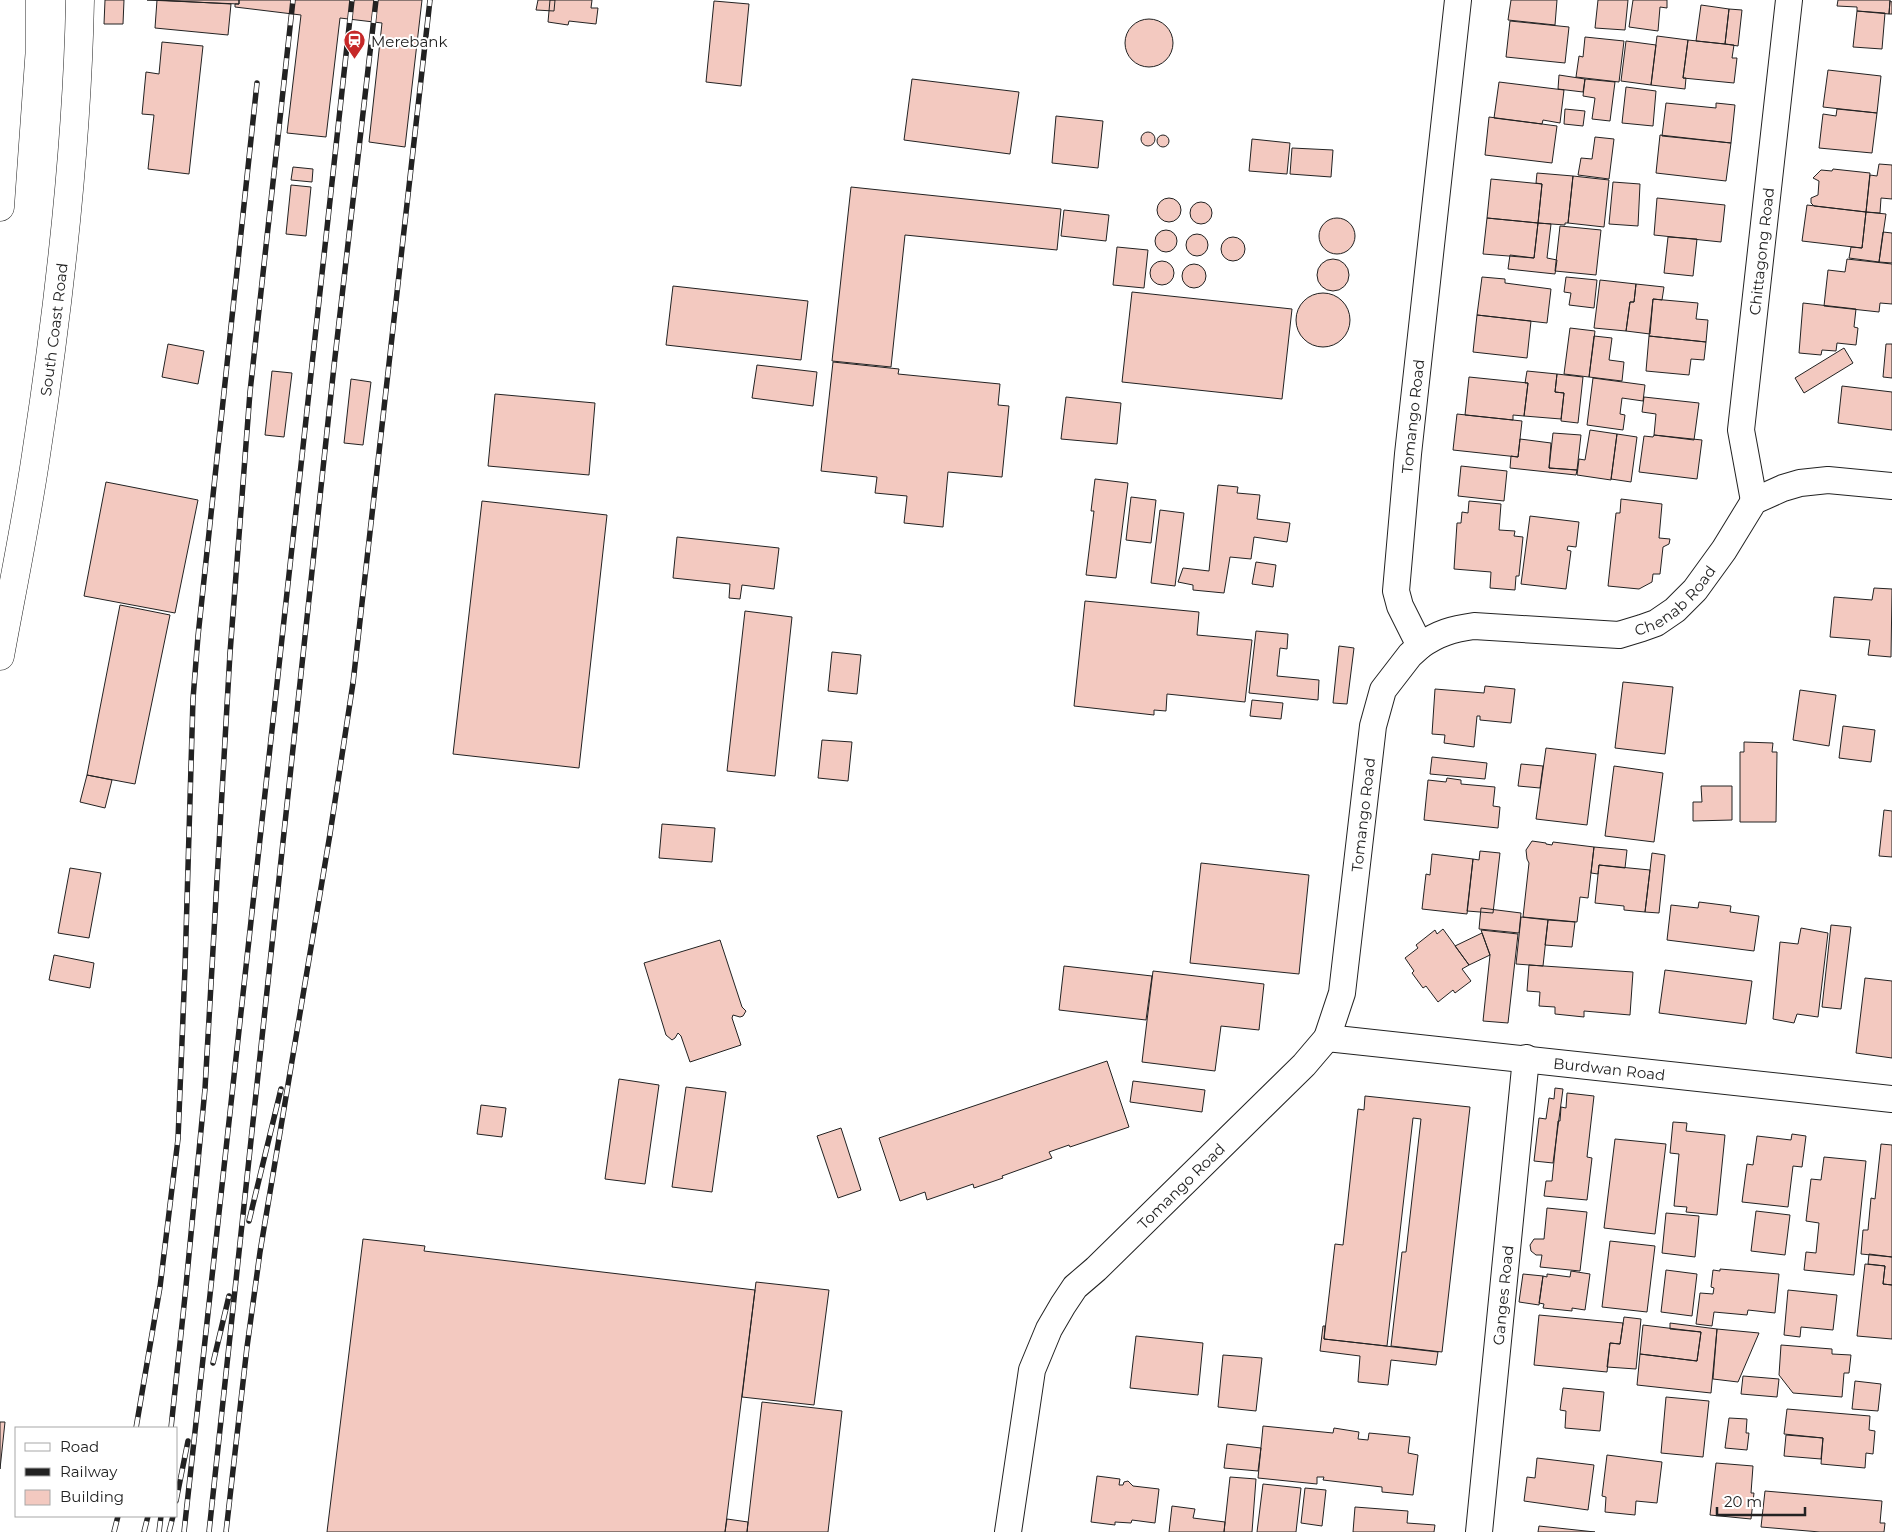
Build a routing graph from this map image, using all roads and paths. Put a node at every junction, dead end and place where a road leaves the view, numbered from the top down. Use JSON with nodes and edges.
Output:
{"nodes":[{"id":1,"x":11,"y":0,"type":"edge"},
{"id":2,"x":80,"y":0,"type":"edge"},
{"id":3,"x":1458,"y":0,"type":"edge"},
{"id":4,"x":1789,"y":0,"type":"edge"},
{"id":5,"x":0,"y":207,"type":"edge"},
{"id":6,"x":1892,"y":486,"type":"edge"},
{"id":7,"x":1754,"y":501,"type":"junction"},
{"id":8,"x":1420,"y":646,"type":"junction"},
{"id":9,"x":0,"y":656,"type":"edge"},
{"id":10,"x":1327,"y":1038,"type":"junction"},
{"id":11,"x":1526,"y":1058,"type":"junction"},
{"id":12,"x":1892,"y":1099,"type":"edge"},
{"id":13,"x":1008,"y":1532,"type":"edge"},
{"id":14,"x":1479,"y":1532,"type":"edge"}],
"edges":[{"from":1,"to":5,"type":"main road"},
{"from":2,"to":9,"type":"main road","name":"South Coast Road"},
{"from":3,"to":8,"type":"street","name":"Tomango Road"},
{"from":4,"to":7,"type":"street","name":"Chittagong Road"},
{"from":6,"to":7,"type":"street"},
{"from":7,"to":8,"type":"street","name":"Chenab Road"},
{"from":8,"to":10,"type":"street","name":"Tomango Road"},
{"from":10,"to":11,"type":"street","name":"Burdwan Road"},
{"from":10,"to":13,"type":"street","name":"Tomango Road"},
{"from":11,"to":12,"type":"street","name":"Burdwan Road"},
{"from":11,"to":14,"type":"street","name":"Ganges Road"}]}
